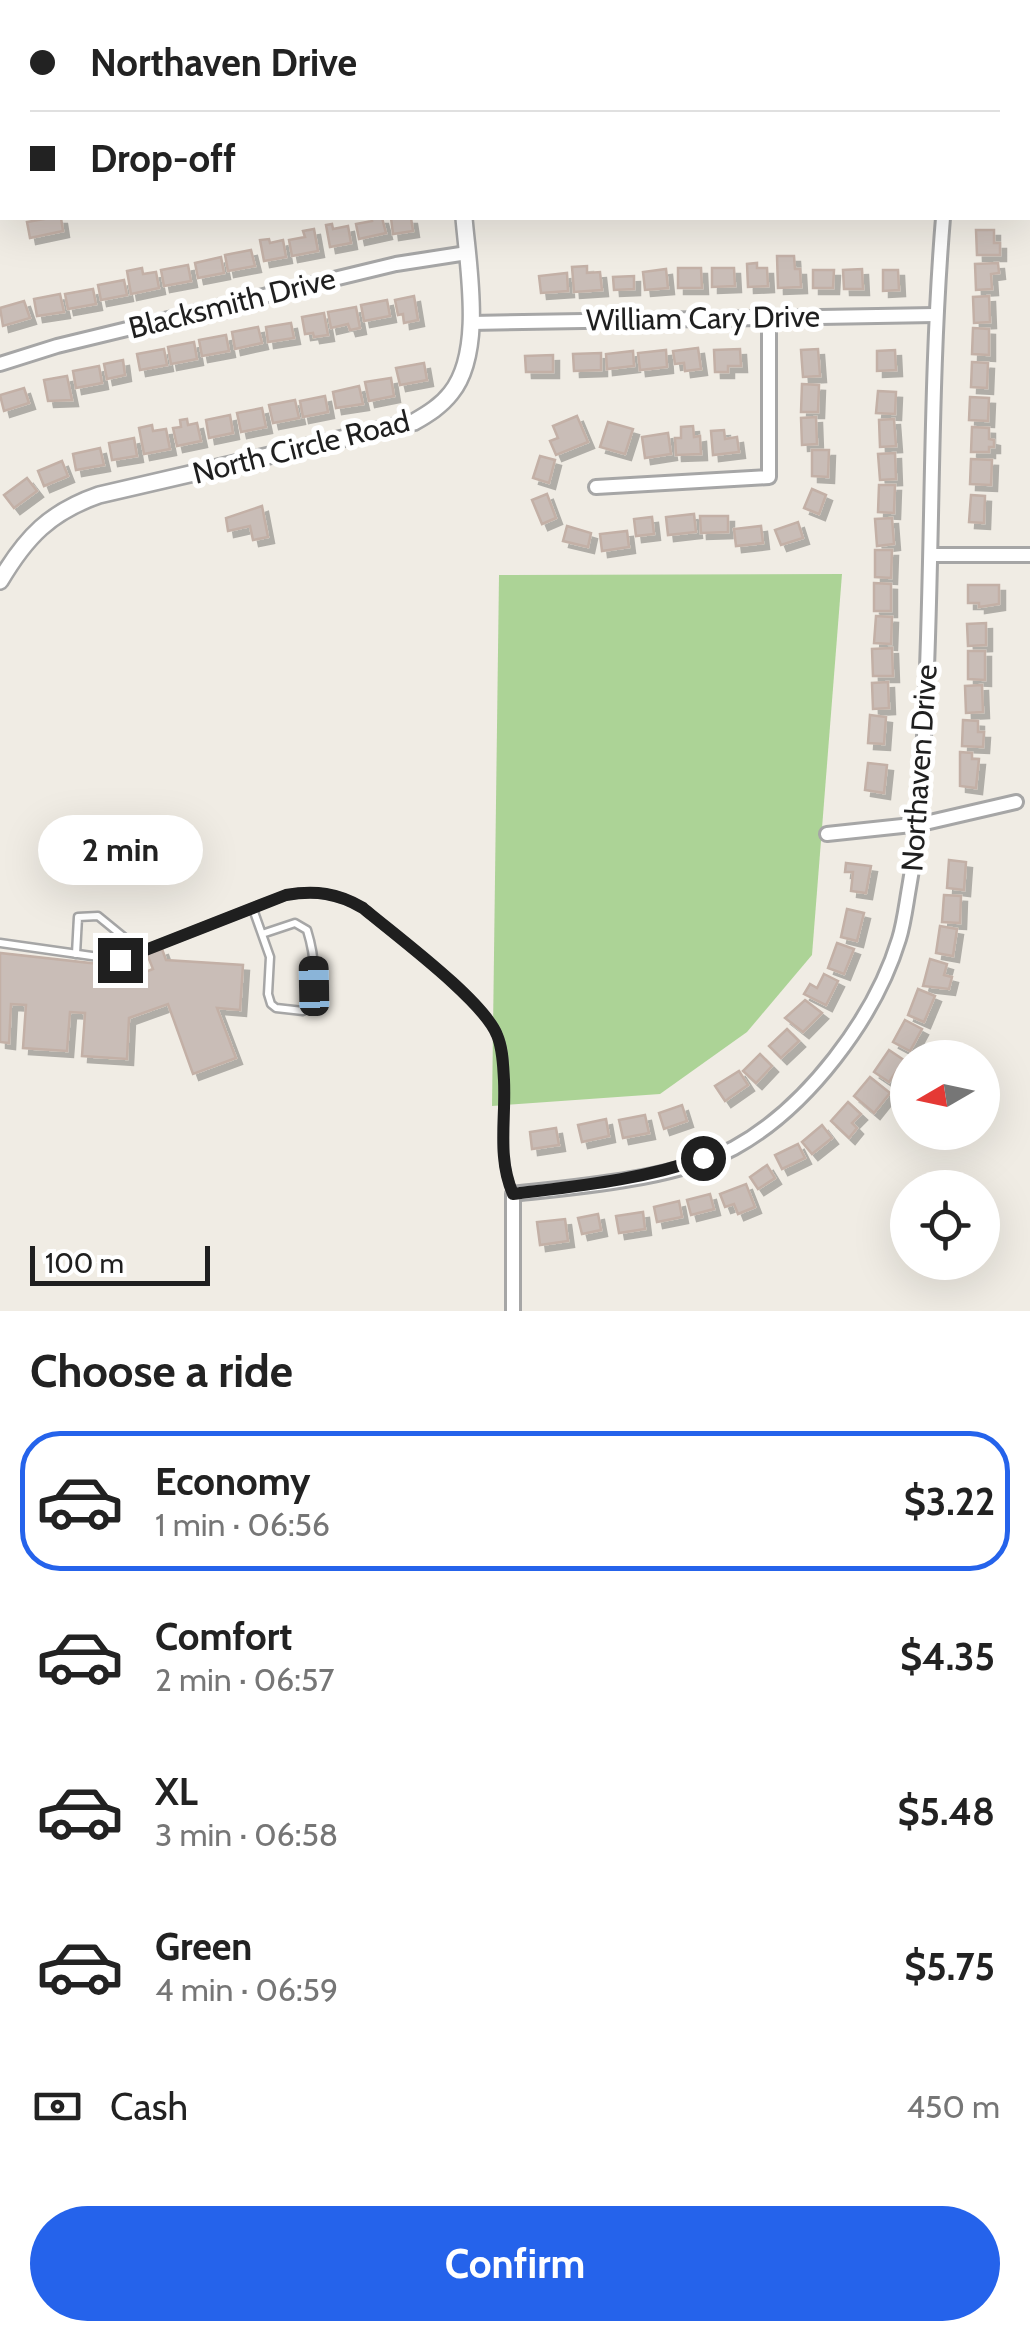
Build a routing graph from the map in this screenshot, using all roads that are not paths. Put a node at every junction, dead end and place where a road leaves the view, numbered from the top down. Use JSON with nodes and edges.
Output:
{"nodes":[{"id":1,"x":464,"y":220,"type":"edge"},
{"id":2,"x":943,"y":220,"type":"edge"},
{"id":3,"x":467,"y":253,"type":"junction"},
{"id":4,"x":935,"y":315,"type":"junction"},
{"id":5,"x":769,"y":316,"type":"junction"},
{"id":6,"x":471,"y":323,"type":"junction"},
{"id":7,"x":0,"y":364,"type":"edge"},
{"id":8,"x":596,"y":487,"type":"dead end"},
{"id":9,"x":1030,"y":554,"type":"edge"},
{"id":10,"x":932,"y":556,"type":"junction"},
{"id":11,"x":0,"y":580,"type":"edge"},
{"id":12,"x":1016,"y":802,"type":"dead end"},
{"id":13,"x":921,"y":824,"type":"junction"},
{"id":14,"x":827,"y":834,"type":"dead end"},
{"id":15,"x":253,"y":909,"type":"junction"},
{"id":16,"x":262,"y":934,"type":"junction"},
{"id":17,"x":0,"y":943,"type":"edge"},
{"id":18,"x":143,"y":953,"type":"junction"},
{"id":19,"x":76,"y":954,"type":"junction"},
{"id":20,"x":513,"y":1194,"type":"junction"},
{"id":21,"x":513,"y":1311,"type":"edge"}],
"edges":[{"from":1,"to":3,"type":"street","name":"North Circle Road"},
{"from":2,"to":4,"type":"street","name":"Northaven Drive"},
{"from":3,"to":6,"type":"street","name":"North Circle Road"},
{"from":3,"to":7,"type":"street","name":"Blacksmith Drive"},
{"from":4,"to":5,"type":"street","name":"William Cary Drive"},
{"from":4,"to":10,"type":"street","name":"Northaven Drive"},
{"from":5,"to":6,"type":"street","name":"William Cary Drive"},
{"from":5,"to":8,"type":"street"},
{"from":6,"to":11,"type":"street","name":"North Circle Road"},
{"from":9,"to":10,"type":"street"},
{"from":10,"to":13,"type":"street","name":"Northaven Drive"},
{"from":12,"to":13,"type":"street"},
{"from":13,"to":14,"type":"street"},
{"from":13,"to":20,"type":"street","name":"Northaven Drive"},
{"from":15,"to":16,"type":"lane"},
{"from":15,"to":18,"type":"lane"},
{"from":15,"to":20,"type":"lane"},
{"from":16,"to":16,"type":"lane"},
{"from":17,"to":19,"type":"lane"},
{"from":18,"to":19,"type":"lane"},
{"from":18,"to":19,"type":"lane"},
{"from":20,"to":21,"type":"street"}]}
